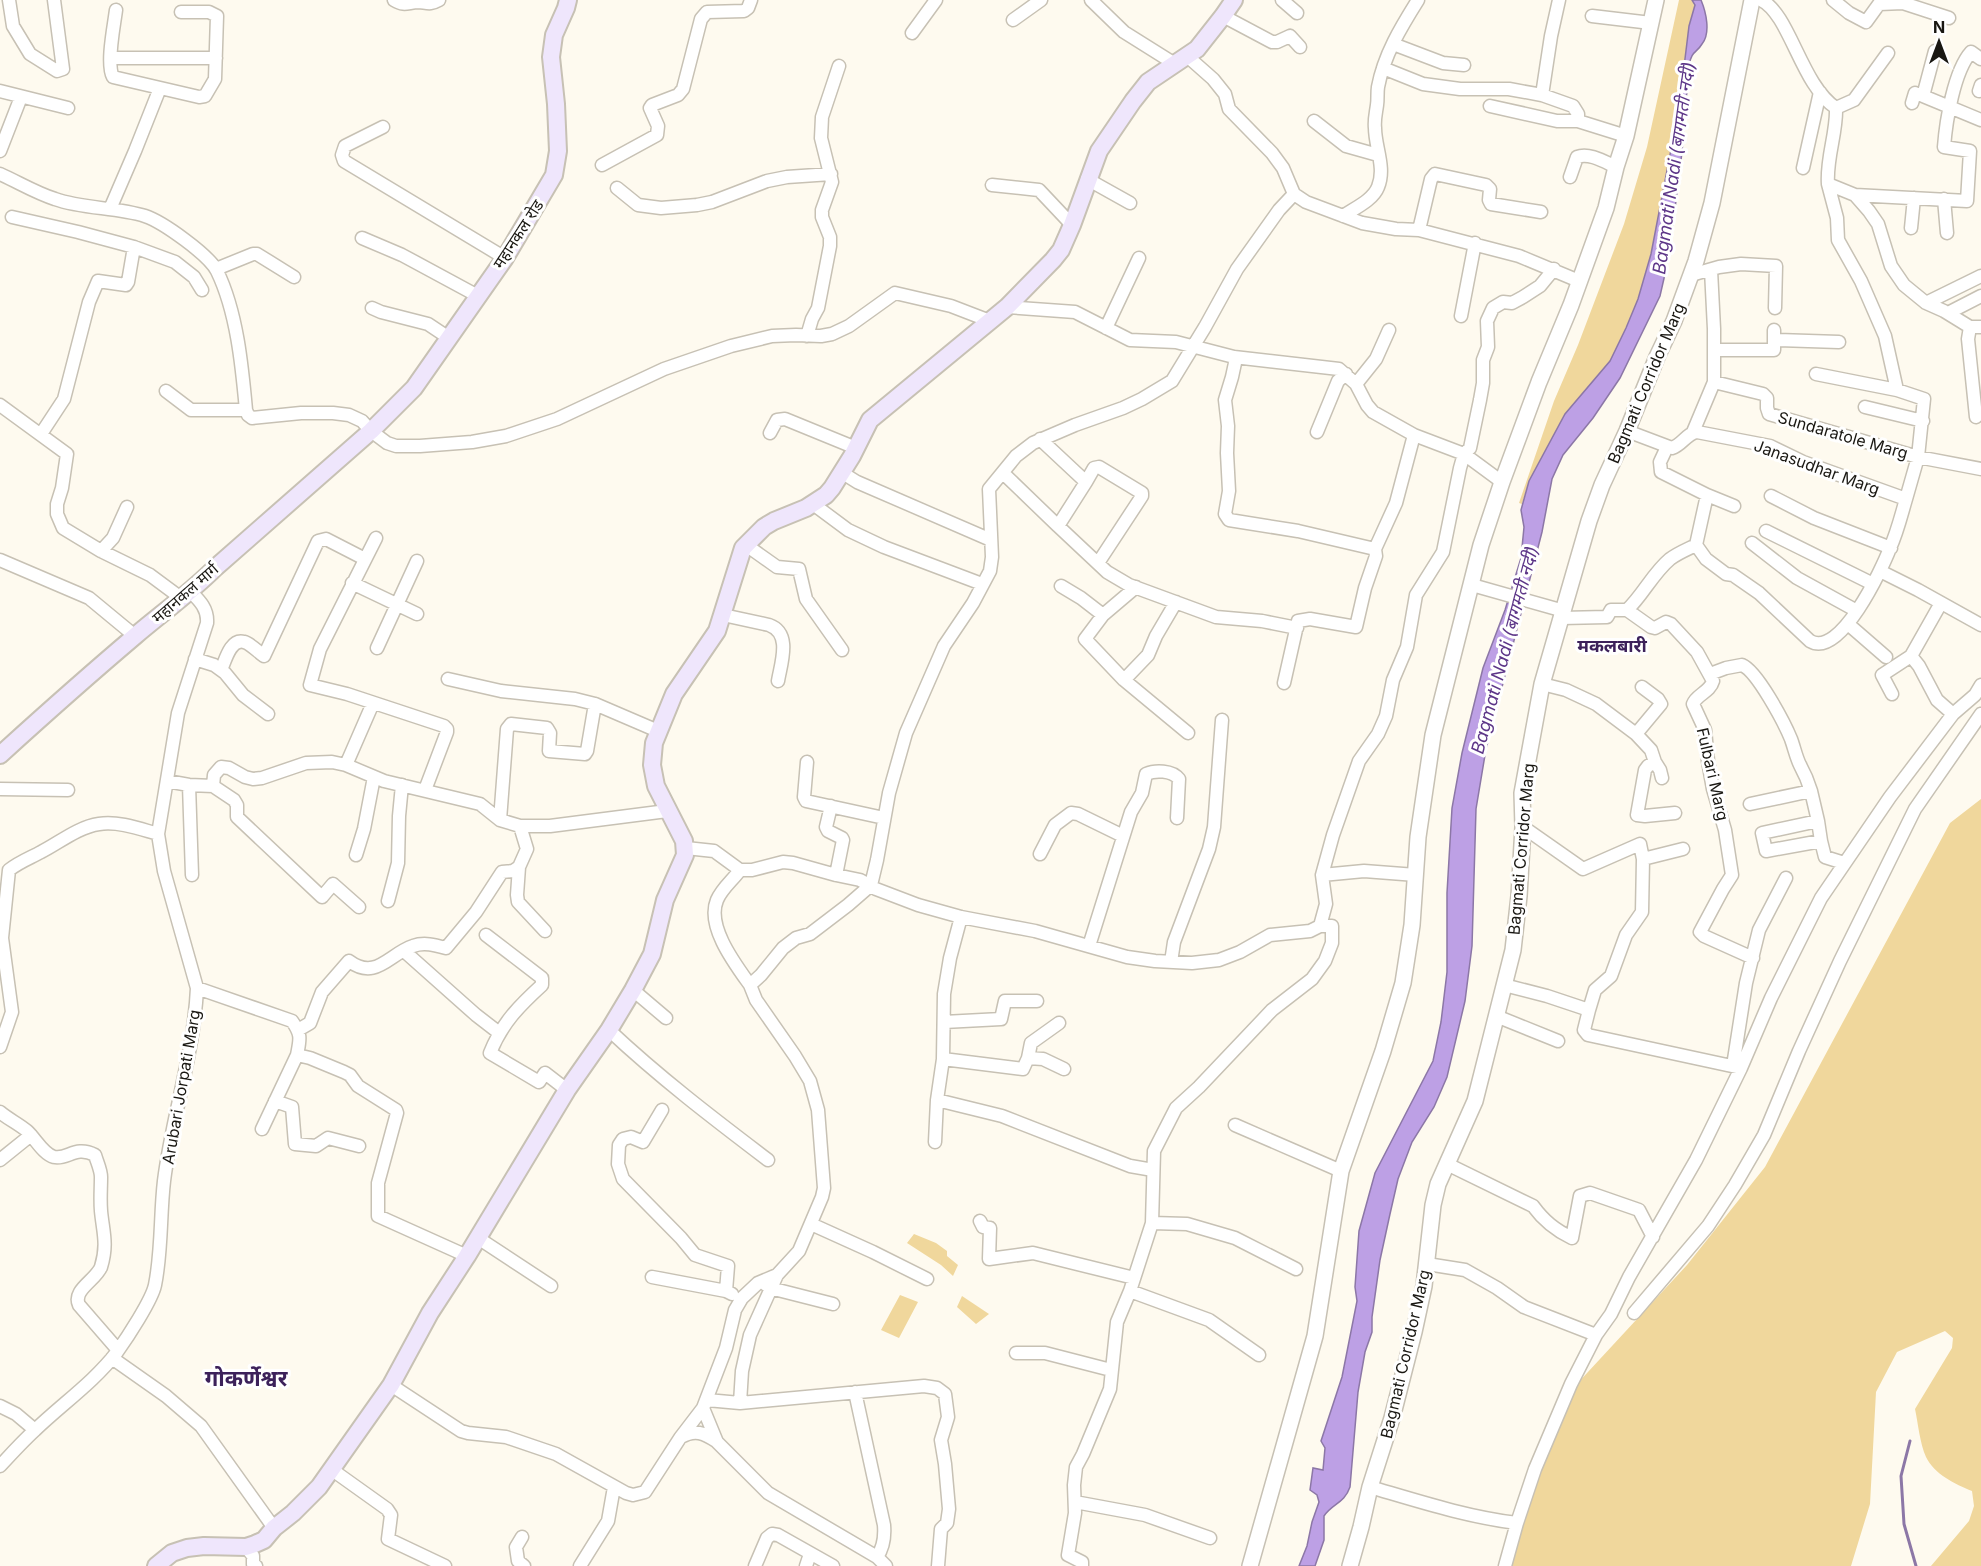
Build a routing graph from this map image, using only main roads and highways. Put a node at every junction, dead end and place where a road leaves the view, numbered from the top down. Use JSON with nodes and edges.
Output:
{"nodes":[{"id":1,"x":568,"y":0,"type":"edge"},
{"id":2,"x":1234,"y":0,"type":"edge"},
{"id":3,"x":371,"y":431,"type":"joint"},
{"id":4,"x":0,"y":755,"type":"edge"},
{"id":5,"x":156,"y":1566,"type":"edge"}],
"edges":[{"from":1,"to":3,"type":"main road","name":"महानकल रोड"},
{"from":2,"to":5,"type":"main road"},
{"from":3,"to":4,"type":"main road","name":"महानकल मार्ग"}]}
